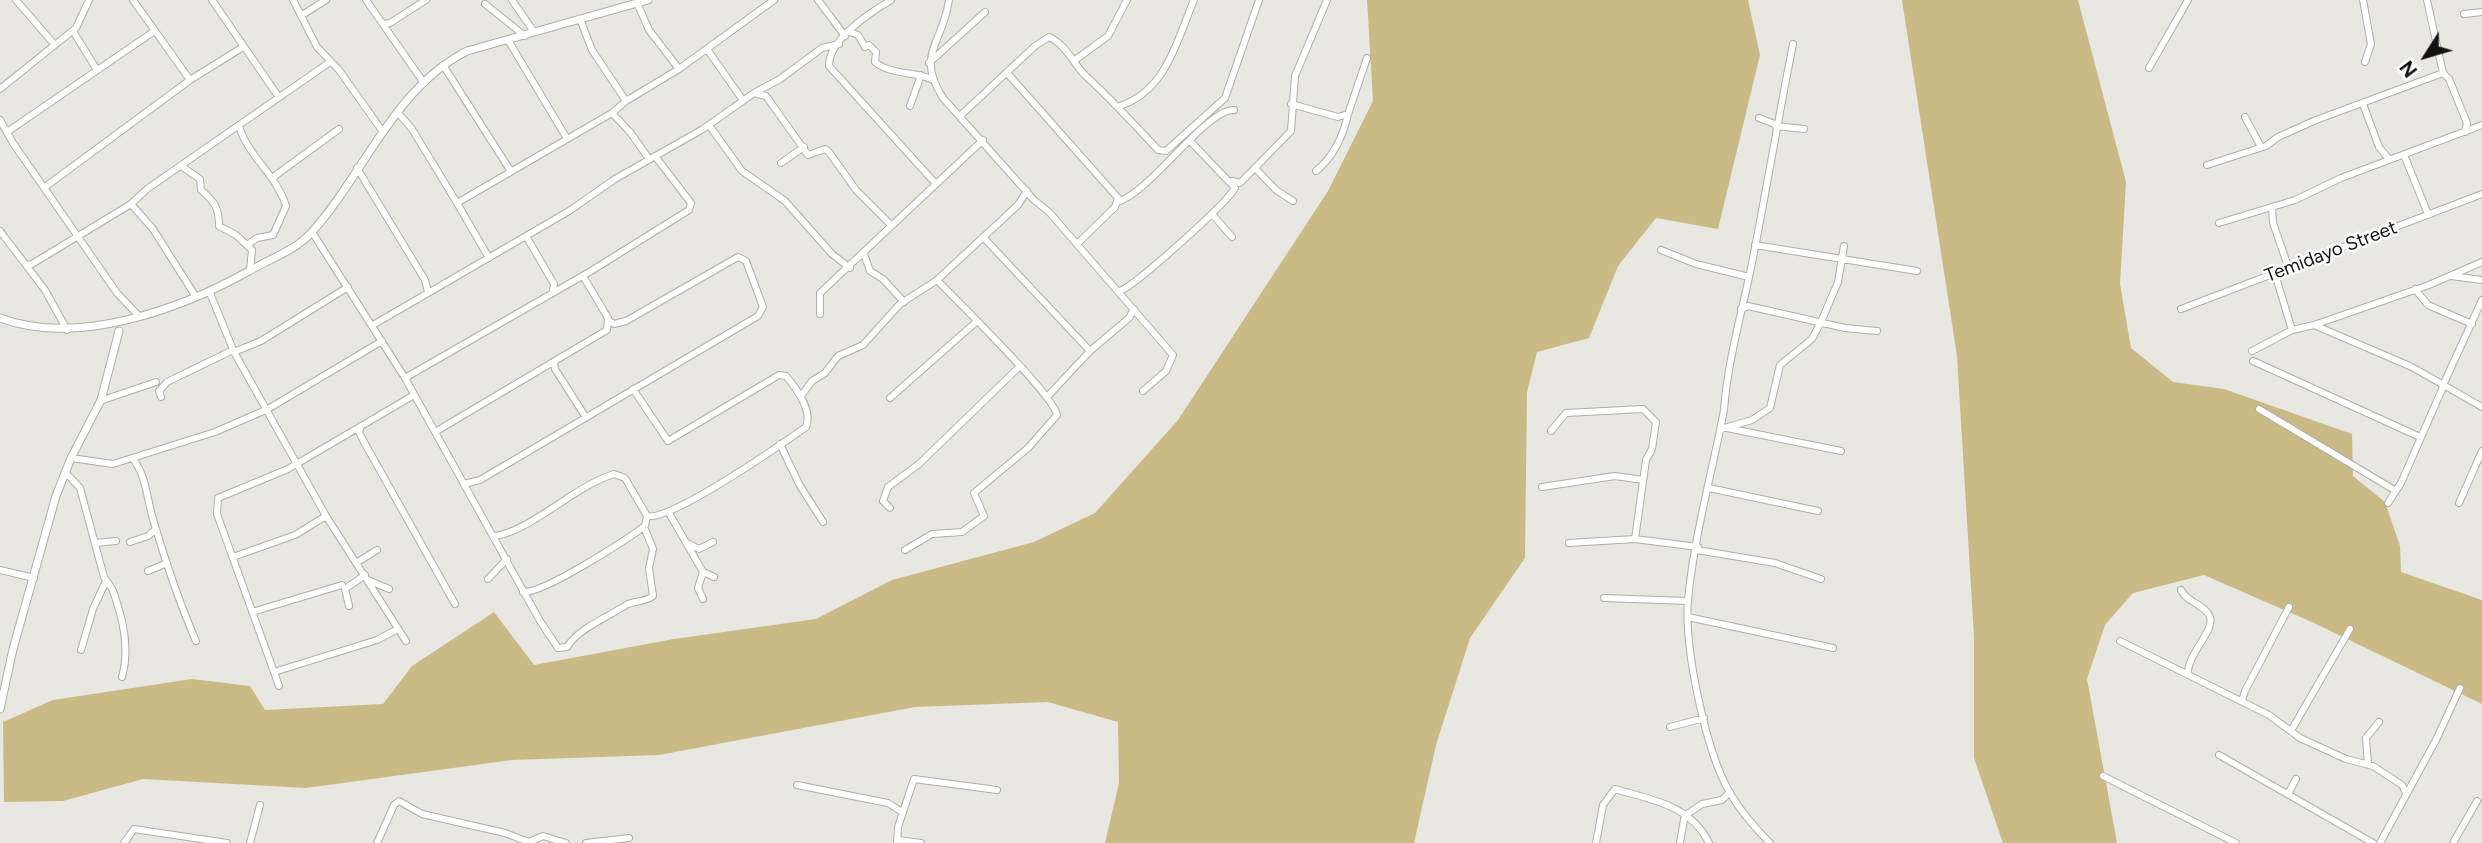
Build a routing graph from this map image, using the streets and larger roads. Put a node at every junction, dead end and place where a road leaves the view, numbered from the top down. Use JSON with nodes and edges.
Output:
{"nodes":[{"id":1,"x":16,"y":0,"type":"edge"},
{"id":2,"x":89,"y":0,"type":"edge"},
{"id":3,"x":133,"y":0,"type":"edge"},
{"id":4,"x":212,"y":0,"type":"edge"},
{"id":5,"x":292,"y":0,"type":"edge"},
{"id":6,"x":326,"y":0,"type":"edge"},
{"id":7,"x":366,"y":0,"type":"edge"},
{"id":8,"x":426,"y":0,"type":"edge"},
{"id":9,"x":512,"y":0,"type":"edge"},
{"id":10,"x":648,"y":0,"type":"edge"},
{"id":11,"x":773,"y":0,"type":"edge"},
{"id":12,"x":818,"y":0,"type":"edge"},
{"id":13,"x":891,"y":0,"type":"edge"},
{"id":14,"x":949,"y":0,"type":"edge"},
{"id":15,"x":1127,"y":0,"type":"edge"},
{"id":16,"x":1194,"y":0,"type":"edge"},
{"id":17,"x":1259,"y":0,"type":"edge"},
{"id":18,"x":1327,"y":0,"type":"edge"},
{"id":19,"x":2188,"y":0,"type":"edge"},
{"id":20,"x":2363,"y":0,"type":"edge"},
{"id":21,"x":2427,"y":0,"type":"edge"},
{"id":22,"x":485,"y":4,"type":"dead end"},
{"id":23,"x":632,"y":4,"type":"edge"},
{"id":24,"x":985,"y":12,"type":"dead end"},
{"id":25,"x":2482,"y":12,"type":"edge"},
{"id":26,"x":2464,"y":14,"type":"dead end"},
{"id":27,"x":302,"y":15,"type":"junction"},
{"id":28,"x":580,"y":19,"type":"junction"},
{"id":29,"x":387,"y":26,"type":"junction"},
{"id":30,"x":73,"y":31,"type":"junction"},
{"id":31,"x":153,"y":32,"type":"junction"},
{"id":32,"x":534,"y":32,"type":"junction"},
{"id":33,"x":847,"y":33,"type":"junction"},
{"id":34,"x":525,"y":36,"type":"junction"},
{"id":35,"x":508,"y":40,"type":"junction"},
{"id":36,"x":937,"y":41,"type":"junction"},
{"id":37,"x":54,"y":44,"type":"junction"},
{"id":38,"x":839,"y":44,"type":"junction"},
{"id":39,"x":1793,"y":44,"type":"dead end"},
{"id":40,"x":243,"y":47,"type":"junction"},
{"id":41,"x":707,"y":49,"type":"junction"},
{"id":42,"x":945,"y":50,"type":"junction"},
{"id":43,"x":1367,"y":58,"type":"dead end"},
{"id":44,"x":1075,"y":60,"type":"junction"},
{"id":45,"x":330,"y":62,"type":"junction"},
{"id":46,"x":2365,"y":62,"type":"dead end"},
{"id":47,"x":443,"y":65,"type":"junction"},
{"id":48,"x":929,"y":65,"type":"junction"},
{"id":49,"x":2149,"y":68,"type":"dead end"},
{"id":50,"x":679,"y":69,"type":"junction"},
{"id":51,"x":97,"y":71,"type":"junction"},
{"id":52,"x":2443,"y":73,"type":"junction"},
{"id":53,"x":919,"y":74,"type":"junction"},
{"id":54,"x":1008,"y":74,"type":"junction"},
{"id":55,"x":931,"y":79,"type":"junction"},
{"id":56,"x":191,"y":80,"type":"junction"},
{"id":57,"x":424,"y":83,"type":"junction"},
{"id":58,"x":0,"y":89,"type":"edge"},
{"id":59,"x":754,"y":93,"type":"junction"},
{"id":60,"x":278,"y":96,"type":"junction"},
{"id":61,"x":742,"y":99,"type":"junction"},
{"id":62,"x":626,"y":101,"type":"junction"},
{"id":63,"x":1291,"y":104,"type":"junction"},
{"id":64,"x":2363,"y":104,"type":"junction"},
{"id":65,"x":910,"y":106,"type":"dead end"},
{"id":66,"x":1120,"y":106,"type":"junction"},
{"id":67,"x":1234,"y":110,"type":"dead end"},
{"id":68,"x":611,"y":113,"type":"junction"},
{"id":69,"x":399,"y":114,"type":"junction"},
{"id":70,"x":1348,"y":114,"type":"junction"},
{"id":71,"x":960,"y":116,"type":"junction"},
{"id":72,"x":1338,"y":117,"type":"junction"},
{"id":73,"x":2245,"y":117,"type":"dead end"},
{"id":74,"x":1759,"y":118,"type":"dead end"},
{"id":75,"x":0,"y":120,"type":"edge"},
{"id":76,"x":2468,"y":123,"type":"junction"},
{"id":77,"x":709,"y":125,"type":"junction"},
{"id":78,"x":2480,"y":125,"type":"edge"},
{"id":79,"x":239,"y":126,"type":"junction"},
{"id":80,"x":1346,"y":126,"type":"junction"},
{"id":81,"x":1777,"y":126,"type":"junction"},
{"id":82,"x":339,"y":129,"type":"dead end"},
{"id":83,"x":1804,"y":129,"type":"dead end"},
{"id":84,"x":7,"y":132,"type":"junction"},
{"id":85,"x":383,"y":132,"type":"junction"},
{"id":86,"x":2465,"y":132,"type":"junction"},
{"id":87,"x":566,"y":137,"type":"junction"},
{"id":88,"x":982,"y":140,"type":"junction"},
{"id":89,"x":1190,"y":141,"type":"junction"},
{"id":90,"x":804,"y":147,"type":"junction"},
{"id":91,"x":2261,"y":147,"type":"junction"},
{"id":92,"x":2404,"y":155,"type":"junction"},
{"id":93,"x":652,"y":158,"type":"junction"},
{"id":94,"x":2389,"y":159,"type":"junction"},
{"id":95,"x":781,"y":163,"type":"dead end"},
{"id":96,"x":2207,"y":165,"type":"dead end"},
{"id":97,"x":181,"y":166,"type":"junction"},
{"id":98,"x":357,"y":168,"type":"junction"},
{"id":99,"x":1255,"y":168,"type":"junction"},
{"id":100,"x":510,"y":170,"type":"junction"},
{"id":101,"x":1316,"y":171,"type":"dead end"},
{"id":102,"x":272,"y":178,"type":"junction"},
{"id":103,"x":936,"y":184,"type":"junction"},
{"id":104,"x":1236,"y":184,"type":"junction"},
{"id":105,"x":45,"y":187,"type":"junction"},
{"id":106,"x":1027,"y":191,"type":"junction"},
{"id":107,"x":2482,"y":194,"type":"edge"},
{"id":108,"x":1293,"y":201,"type":"dead end"},
{"id":109,"x":457,"y":202,"type":"junction"},
{"id":110,"x":1117,"y":202,"type":"junction"},
{"id":111,"x":134,"y":204,"type":"junction"},
{"id":112,"x":2272,"y":207,"type":"junction"},
{"id":113,"x":2428,"y":214,"type":"junction"},
{"id":114,"x":1213,"y":215,"type":"junction"},
{"id":115,"x":2219,"y":223,"type":"dead end"},
{"id":116,"x":890,"y":224,"type":"junction"},
{"id":117,"x":0,"y":231,"type":"edge"},
{"id":118,"x":312,"y":232,"type":"junction"},
{"id":119,"x":79,"y":235,"type":"junction"},
{"id":120,"x":526,"y":236,"type":"junction"},
{"id":121,"x":983,"y":237,"type":"junction"},
{"id":122,"x":1232,"y":237,"type":"dead end"},
{"id":123,"x":1077,"y":244,"type":"junction"},
{"id":124,"x":247,"y":245,"type":"junction"},
{"id":125,"x":1755,"y":245,"type":"junction"},
{"id":126,"x":1844,"y":246,"type":"dead end"},
{"id":127,"x":1661,"y":250,"type":"dead end"},
{"id":128,"x":864,"y":254,"type":"junction"},
{"id":129,"x":1840,"y":257,"type":"junction"},
{"id":130,"x":489,"y":258,"type":"junction"},
{"id":131,"x":2482,"y":262,"type":"edge"},
{"id":132,"x":30,"y":267,"type":"junction"},
{"id":133,"x":850,"y":268,"type":"junction"},
{"id":134,"x":2289,"y":269,"type":"junction"},
{"id":135,"x":250,"y":270,"type":"junction"},
{"id":136,"x":1917,"y":271,"type":"dead end"},
{"id":137,"x":2275,"y":274,"type":"junction"},
{"id":138,"x":583,"y":275,"type":"junction"},
{"id":139,"x":2451,"y":276,"type":"junction"},
{"id":140,"x":1749,"y":277,"type":"junction"},
{"id":141,"x":937,"y":280,"type":"junction"},
{"id":142,"x":2482,"y":280,"type":"edge"},
{"id":143,"x":348,"y":287,"type":"junction"},
{"id":144,"x":556,"y":287,"type":"junction"},
{"id":145,"x":2415,"y":289,"type":"junction"},
{"id":146,"x":1119,"y":291,"type":"junction"},
{"id":147,"x":428,"y":292,"type":"junction"},
{"id":148,"x":209,"y":293,"type":"junction"},
{"id":149,"x":196,"y":297,"type":"junction"},
{"id":150,"x":2482,"y":300,"type":"edge"},
{"id":151,"x":904,"y":302,"type":"junction"},
{"id":152,"x":1745,"y":307,"type":"junction"},
{"id":153,"x":1134,"y":309,"type":"junction"},
{"id":154,"x":2180,"y":309,"type":"dead end"},
{"id":155,"x":820,"y":314,"type":"dead end"},
{"id":156,"x":138,"y":315,"type":"junction"},
{"id":157,"x":0,"y":318,"type":"edge"},
{"id":158,"x":125,"y":319,"type":"junction"},
{"id":159,"x":113,"y":321,"type":"junction"},
{"id":160,"x":609,"y":321,"type":"junction"},
{"id":161,"x":976,"y":322,"type":"junction"},
{"id":162,"x":1821,"y":322,"type":"junction"},
{"id":163,"x":2472,"y":324,"type":"junction"},
{"id":164,"x":373,"y":325,"type":"junction"},
{"id":165,"x":2314,"y":325,"type":"junction"},
{"id":166,"x":67,"y":330,"type":"junction"},
{"id":167,"x":2292,"y":330,"type":"junction"},
{"id":168,"x":119,"y":331,"type":"junction"},
{"id":169,"x":1877,"y":331,"type":"dead end"},
{"id":170,"x":382,"y":341,"type":"junction"},
{"id":171,"x":234,"y":351,"type":"junction"},
{"id":172,"x":1090,"y":351,"type":"junction"},
{"id":173,"x":2252,"y":351,"type":"dead end"},
{"id":174,"x":2253,"y":361,"type":"dead end"},
{"id":175,"x":554,"y":362,"type":"junction"},
{"id":176,"x":1019,"y":366,"type":"junction"},
{"id":177,"x":405,"y":378,"type":"junction"},
{"id":178,"x":156,"y":382,"type":"dead end"},
{"id":179,"x":2443,"y":385,"type":"junction"},
{"id":180,"x":633,"y":389,"type":"junction"},
{"id":181,"x":1143,"y":391,"type":"dead end"},
{"id":182,"x":414,"y":395,"type":"junction"},
{"id":183,"x":801,"y":396,"type":"junction"},
{"id":184,"x":161,"y":397,"type":"dead end"},
{"id":185,"x":1047,"y":397,"type":"junction"},
{"id":186,"x":890,"y":398,"type":"dead end"},
{"id":187,"x":100,"y":401,"type":"junction"},
{"id":188,"x":2482,"y":407,"type":"edge"},
{"id":189,"x":268,"y":409,"type":"junction"},
{"id":190,"x":2259,"y":409,"type":"dead end"},
{"id":191,"x":585,"y":416,"type":"junction"},
{"id":192,"x":362,"y":424,"type":"junction"},
{"id":193,"x":1723,"y":428,"type":"junction"},
{"id":194,"x":1551,"y":430,"type":"dead end"},
{"id":195,"x":435,"y":432,"type":"junction"},
{"id":196,"x":2420,"y":437,"type":"junction"},
{"id":197,"x":780,"y":444,"type":"junction"},
{"id":198,"x":2482,"y":450,"type":"edge"},
{"id":199,"x":1841,"y":451,"type":"dead end"},
{"id":200,"x":71,"y":458,"type":"junction"},
{"id":201,"x":136,"y":460,"type":"junction"},
{"id":202,"x":298,"y":463,"type":"junction"},
{"id":203,"x":65,"y":472,"type":"junction"},
{"id":204,"x":1643,"y":480,"type":"junction"},
{"id":205,"x":464,"y":484,"type":"junction"},
{"id":206,"x":1542,"y":487,"type":"dead end"},
{"id":207,"x":1709,"y":488,"type":"junction"},
{"id":208,"x":2396,"y":491,"type":"junction"},
{"id":209,"x":2388,"y":503,"type":"dead end"},
{"id":210,"x":2459,"y":503,"type":"dead end"},
{"id":211,"x":891,"y":508,"type":"dead end"},
{"id":212,"x":1818,"y":511,"type":"dead end"},
{"id":213,"x":669,"y":513,"type":"junction"},
{"id":214,"x":326,"y":516,"type":"junction"},
{"id":215,"x":647,"y":516,"type":"junction"},
{"id":216,"x":823,"y":522,"type":"dead end"},
{"id":217,"x":644,"y":527,"type":"junction"},
{"id":218,"x":156,"y":529,"type":"junction"},
{"id":219,"x":494,"y":536,"type":"junction"},
{"id":220,"x":1635,"y":538,"type":"junction"},
{"id":221,"x":116,"y":541,"type":"dead end"},
{"id":222,"x":130,"y":541,"type":"dead end"},
{"id":223,"x":713,"y":542,"type":"dead end"},
{"id":224,"x":96,"y":543,"type":"junction"},
{"id":225,"x":1569,"y":543,"type":"dead end"},
{"id":226,"x":689,"y":544,"type":"junction"},
{"id":227,"x":1697,"y":549,"type":"junction"},
{"id":228,"x":377,"y":550,"type":"dead end"},
{"id":229,"x":905,"y":550,"type":"dead end"},
{"id":230,"x":233,"y":557,"type":"junction"},
{"id":231,"x":507,"y":559,"type":"junction"},
{"id":232,"x":167,"y":563,"type":"junction"},
{"id":233,"x":356,"y":563,"type":"junction"},
{"id":234,"x":0,"y":570,"type":"edge"},
{"id":235,"x":148,"y":571,"type":"dead end"},
{"id":236,"x":704,"y":572,"type":"junction"},
{"id":237,"x":714,"y":576,"type":"dead end"},
{"id":238,"x":34,"y":578,"type":"junction"},
{"id":239,"x":367,"y":578,"type":"junction"},
{"id":240,"x":488,"y":579,"type":"dead end"},
{"id":241,"x":1821,"y":579,"type":"dead end"},
{"id":242,"x":106,"y":581,"type":"junction"},
{"id":243,"x":342,"y":585,"type":"dead end"},
{"id":244,"x":389,"y":589,"type":"dead end"},
{"id":245,"x":2181,"y":590,"type":"dead end"},
{"id":246,"x":523,"y":592,"type":"junction"},
{"id":247,"x":1604,"y":598,"type":"dead end"},
{"id":248,"x":704,"y":600,"type":"dead end"},
{"id":249,"x":1688,"y":601,"type":"junction"},
{"id":250,"x":455,"y":604,"type":"dead end"},
{"id":251,"x":349,"y":606,"type":"dead end"},
{"id":252,"x":2289,"y":607,"type":"dead end"},
{"id":253,"x":252,"y":612,"type":"junction"},
{"id":254,"x":1688,"y":617,"type":"junction"},
{"id":255,"x":398,"y":629,"type":"junction"},
{"id":256,"x":2350,"y":629,"type":"dead end"},
{"id":257,"x":2120,"y":640,"type":"dead end"},
{"id":258,"x":406,"y":641,"type":"dead end"},
{"id":259,"x":196,"y":642,"type":"dead end"},
{"id":260,"x":1833,"y":648,"type":"dead end"},
{"id":261,"x":81,"y":650,"type":"dead end"},
{"id":262,"x":275,"y":672,"type":"junction"},
{"id":263,"x":2188,"y":674,"type":"junction"},
{"id":264,"x":122,"y":677,"type":"dead end"},
{"id":265,"x":279,"y":687,"type":"dead end"},
{"id":266,"x":2459,"y":688,"type":"dead end"},
{"id":267,"x":2242,"y":701,"type":"junction"},
{"id":268,"x":0,"y":709,"type":"edge"},
{"id":269,"x":1704,"y":718,"type":"junction"},
{"id":270,"x":2379,"y":722,"type":"dead end"},
{"id":271,"x":1670,"y":727,"type":"dead end"},
{"id":272,"x":2292,"y":729,"type":"junction"},
{"id":273,"x":2220,"y":755,"type":"dead end"},
{"id":274,"x":2368,"y":764,"type":"junction"},
{"id":275,"x":2103,"y":776,"type":"dead end"},
{"id":276,"x":2296,"y":779,"type":"dead end"},
{"id":277,"x":797,"y":785,"type":"dead end"},
{"id":278,"x":998,"y":790,"type":"dead end"},
{"id":279,"x":1730,"y":792,"type":"junction"},
{"id":280,"x":2406,"y":793,"type":"junction"},
{"id":281,"x":2288,"y":794,"type":"junction"},
{"id":282,"x":2477,"y":801,"type":"dead end"},
{"id":283,"x":260,"y":804,"type":"dead end"},
{"id":284,"x":902,"y":812,"type":"junction"},
{"id":285,"x":1686,"y":814,"type":"junction"},
{"id":286,"x":629,"y":838,"type":"dead end"},
{"id":287,"x":183,"y":839,"type":"edge"},
{"id":288,"x":2227,"y":841,"type":"edge"},
{"id":289,"x":608,"y":842,"type":"edge"},
{"id":290,"x":898,"y":842,"type":"edge"},
{"id":291,"x":124,"y":843,"type":"edge"},
{"id":292,"x":227,"y":843,"type":"edge"},
{"id":293,"x":250,"y":843,"type":"edge"},
{"id":294,"x":377,"y":843,"type":"edge"},
{"id":295,"x":529,"y":843,"type":"edge"},
{"id":296,"x":566,"y":843,"type":"edge"},
{"id":297,"x":586,"y":843,"type":"edge"},
{"id":298,"x":921,"y":843,"type":"edge"},
{"id":299,"x":1596,"y":843,"type":"edge"},
{"id":300,"x":1680,"y":843,"type":"edge"},
{"id":301,"x":1709,"y":843,"type":"edge"},
{"id":302,"x":1770,"y":843,"type":"edge"},
{"id":303,"x":2236,"y":843,"type":"edge"},
{"id":304,"x":2373,"y":843,"type":"edge"},
{"id":305,"x":2380,"y":843,"type":"edge"},
{"id":306,"x":2453,"y":843,"type":"edge"}],
"edges":[{"from":1,"to":37,"type":"street"},
{"from":2,"to":30,"type":"street"},
{"from":3,"to":31,"type":"street"},
{"from":4,"to":40,"type":"street"},
{"from":5,"to":27,"type":"street"},
{"from":6,"to":27,"type":"street"},
{"from":7,"to":29,"type":"street"},
{"from":8,"to":29,"type":"street"},
{"from":9,"to":32,"type":"street"},
{"from":10,"to":23,"type":"street"},
{"from":11,"to":41,"type":"street"},
{"from":12,"to":33,"type":"street"},
{"from":13,"to":33,"type":"street"},
{"from":14,"to":36,"type":"street"},
{"from":15,"to":44,"type":"street"},
{"from":16,"to":66,"type":"street"},
{"from":17,"to":66,"type":"street"},
{"from":18,"to":63,"type":"street"},
{"from":19,"to":49,"type":"street"},
{"from":20,"to":46,"type":"street"},
{"from":21,"to":52,"type":"street"},
{"from":22,"to":34,"type":"street"},
{"from":23,"to":28,"type":"street"},
{"from":23,"to":50,"type":"street"},
{"from":24,"to":42,"type":"street"},
{"from":25,"to":26,"type":"street"},
{"from":27,"to":45,"type":"street"},
{"from":28,"to":32,"type":"street"},
{"from":28,"to":62,"type":"street"},
{"from":29,"to":57,"type":"street"},
{"from":30,"to":37,"type":"street"},
{"from":30,"to":51,"type":"street"},
{"from":31,"to":51,"type":"street"},
{"from":31,"to":56,"type":"street"},
{"from":32,"to":34,"type":"street"},
{"from":33,"to":38,"type":"street"},
{"from":33,"to":53,"type":"street"},
{"from":34,"to":35,"type":"street"},
{"from":35,"to":47,"type":"street"},
{"from":35,"to":87,"type":"street"},
{"from":36,"to":42,"type":"street"},
{"from":36,"to":48,"type":"street"},
{"from":37,"to":58,"type":"street"},
{"from":38,"to":59,"type":"street"},
{"from":38,"to":103,"type":"street"},
{"from":39,"to":81,"type":"street"},
{"from":40,"to":56,"type":"street"},
{"from":40,"to":60,"type":"street"},
{"from":41,"to":50,"type":"street"},
{"from":41,"to":61,"type":"street"},
{"from":42,"to":48,"type":"street"},
{"from":43,"to":70,"type":"street"},
{"from":44,"to":54,"type":"street"},
{"from":44,"to":66,"type":"street"},
{"from":45,"to":60,"type":"street"},
{"from":45,"to":85,"type":"street"},
{"from":47,"to":57,"type":"street"},
{"from":47,"to":100,"type":"street"},
{"from":48,"to":53,"type":"street"},
{"from":48,"to":55,"type":"street"},
{"from":50,"to":62,"type":"street"},
{"from":51,"to":84,"type":"street"},
{"from":52,"to":64,"type":"street"},
{"from":52,"to":76,"type":"street"},
{"from":53,"to":55,"type":"street"},
{"from":53,"to":65,"type":"street"},
{"from":54,"to":71,"type":"street"},
{"from":54,"to":110,"type":"street"},
{"from":55,"to":71,"type":"street"},
{"from":56,"to":105,"type":"street"},
{"from":57,"to":69,"type":"street"},
{"from":59,"to":61,"type":"street"},
{"from":59,"to":90,"type":"street"},
{"from":60,"to":79,"type":"street"},
{"from":61,"to":77,"type":"street"},
{"from":62,"to":68,"type":"street"},
{"from":63,"to":72,"type":"street"},
{"from":63,"to":99,"type":"street"},
{"from":64,"to":91,"type":"street"},
{"from":64,"to":94,"type":"street"},
{"from":67,"to":89,"type":"street"},
{"from":68,"to":87,"type":"street"},
{"from":68,"to":93,"type":"street"},
{"from":69,"to":85,"type":"street"},
{"from":69,"to":109,"type":"street"},
{"from":70,"to":72,"type":"street"},
{"from":70,"to":80,"type":"street"},
{"from":71,"to":88,"type":"street"},
{"from":72,"to":80,"type":"street"},
{"from":73,"to":91,"type":"street"},
{"from":74,"to":81,"type":"street"},
{"from":75,"to":84,"type":"street"},
{"from":76,"to":78,"type":"street"},
{"from":76,"to":86,"type":"street"},
{"from":77,"to":93,"type":"street"},
{"from":77,"to":133,"type":"street"},
{"from":78,"to":86,"type":"street"},
{"from":79,"to":97,"type":"street"},
{"from":79,"to":102,"type":"street"},
{"from":80,"to":101,"type":"street"},
{"from":81,"to":83,"type":"street"},
{"from":81,"to":125,"type":"street"},
{"from":82,"to":102,"type":"street"},
{"from":84,"to":105,"type":"street"},
{"from":85,"to":98,"type":"street"},
{"from":86,"to":92,"type":"street"},
{"from":87,"to":100,"type":"street"},
{"from":88,"to":103,"type":"street"},
{"from":88,"to":106,"type":"street"},
{"from":89,"to":104,"type":"street"},
{"from":89,"to":110,"type":"street"},
{"from":90,"to":95,"type":"street"},
{"from":90,"to":116,"type":"street"},
{"from":91,"to":96,"type":"street"},
{"from":92,"to":94,"type":"street"},
{"from":92,"to":113,"type":"street"},
{"from":93,"to":120,"type":"street"},
{"from":93,"to":138,"type":"street"},
{"from":94,"to":112,"type":"street"},
{"from":97,"to":111,"type":"street"},
{"from":97,"to":124,"type":"street"},
{"from":98,"to":118,"type":"street"},
{"from":98,"to":147,"type":"street"},
{"from":99,"to":104,"type":"street"},
{"from":99,"to":108,"type":"street"},
{"from":100,"to":109,"type":"street"},
{"from":102,"to":124,"type":"street"},
{"from":103,"to":116,"type":"street"},
{"from":104,"to":114,"type":"street"},
{"from":105,"to":119,"type":"street"},
{"from":106,"to":121,"type":"street"},
{"from":106,"to":123,"type":"street"},
{"from":107,"to":113,"type":"street","name":"Temidayo Street"},
{"from":109,"to":130,"type":"street"},
{"from":110,"to":123,"type":"street"},
{"from":111,"to":119,"type":"street"},
{"from":111,"to":149,"type":"street"},
{"from":112,"to":115,"type":"street"},
{"from":112,"to":134,"type":"street"},
{"from":113,"to":134,"type":"street","name":"Temidayo Street"},
{"from":114,"to":122,"type":"street"},
{"from":114,"to":146,"type":"street"},
{"from":116,"to":128,"type":"street"},
{"from":117,"to":132,"type":"street"},
{"from":118,"to":135,"type":"street"},
{"from":118,"to":143,"type":"street"},
{"from":119,"to":132,"type":"street"},
{"from":119,"to":156,"type":"street"},
{"from":120,"to":130,"type":"street"},
{"from":120,"to":144,"type":"street"},
{"from":121,"to":141,"type":"street"},
{"from":121,"to":172,"type":"street"},
{"from":123,"to":146,"type":"street"},
{"from":124,"to":135,"type":"street"},
{"from":125,"to":129,"type":"street"},
{"from":125,"to":140,"type":"street"},
{"from":126,"to":129,"type":"street"},
{"from":127,"to":140,"type":"street"},
{"from":128,"to":133,"type":"street"},
{"from":128,"to":151,"type":"street"},
{"from":129,"to":136,"type":"street"},
{"from":129,"to":162,"type":"street"},
{"from":130,"to":147,"type":"street"},
{"from":131,"to":139,"type":"street"},
{"from":132,"to":166,"type":"street"},
{"from":133,"to":155,"type":"street"},
{"from":134,"to":137,"type":"street","name":"Temidayo Street"},
{"from":135,"to":148,"type":"street"},
{"from":137,"to":154,"type":"street","name":"Temidayo Street"},
{"from":137,"to":167,"type":"street"},
{"from":138,"to":144,"type":"street"},
{"from":138,"to":160,"type":"street"},
{"from":139,"to":142,"type":"street"},
{"from":139,"to":145,"type":"street"},
{"from":140,"to":152,"type":"street"},
{"from":141,"to":151,"type":"street"},
{"from":141,"to":161,"type":"street"},
{"from":143,"to":164,"type":"street"},
{"from":143,"to":171,"type":"street"},
{"from":144,"to":177,"type":"street"},
{"from":145,"to":163,"type":"street"},
{"from":145,"to":165,"type":"street"},
{"from":146,"to":153,"type":"street"},
{"from":147,"to":164,"type":"street"},
{"from":148,"to":149,"type":"street"},
{"from":148,"to":171,"type":"street"},
{"from":149,"to":156,"type":"street"},
{"from":150,"to":163,"type":"street"},
{"from":151,"to":183,"type":"street"},
{"from":152,"to":162,"type":"street"},
{"from":152,"to":193,"type":"street"},
{"from":153,"to":172,"type":"street"},
{"from":153,"to":181,"type":"street"},
{"from":156,"to":158,"type":"street"},
{"from":157,"to":166,"type":"street"},
{"from":158,"to":159,"type":"street"},
{"from":158,"to":168,"type":"street"},
{"from":159,"to":166,"type":"street"},
{"from":159,"to":168,"type":"street"},
{"from":160,"to":175,"type":"street"},
{"from":160,"to":180,"type":"street"},
{"from":161,"to":176,"type":"street"},
{"from":161,"to":186,"type":"street"},
{"from":162,"to":169,"type":"street"},
{"from":162,"to":193,"type":"street"},
{"from":163,"to":179,"type":"street"},
{"from":164,"to":170,"type":"street"},
{"from":165,"to":167,"type":"street"},
{"from":165,"to":179,"type":"street"},
{"from":167,"to":173,"type":"street"},
{"from":168,"to":187,"type":"street"},
{"from":170,"to":177,"type":"street"},
{"from":170,"to":189,"type":"street"},
{"from":171,"to":184,"type":"street"},
{"from":171,"to":189,"type":"street"},
{"from":172,"to":185,"type":"street"},
{"from":174,"to":196,"type":"street"},
{"from":175,"to":191,"type":"street"},
{"from":175,"to":195,"type":"street"},
{"from":176,"to":185,"type":"street"},
{"from":176,"to":211,"type":"street"},
{"from":177,"to":182,"type":"street"},
{"from":178,"to":187,"type":"street"},
{"from":179,"to":188,"type":"street"},
{"from":179,"to":196,"type":"street"},
{"from":180,"to":183,"type":"street"},
{"from":180,"to":191,"type":"street"},
{"from":182,"to":192,"type":"street"},
{"from":182,"to":195,"type":"street"},
{"from":183,"to":197,"type":"street"},
{"from":185,"to":229,"type":"street"},
{"from":187,"to":200,"type":"street"},
{"from":189,"to":201,"type":"street"},
{"from":189,"to":202,"type":"street"},
{"from":190,"to":208,"type":"street"},
{"from":191,"to":205,"type":"street"},
{"from":192,"to":202,"type":"street"},
{"from":192,"to":250,"type":"street"},
{"from":193,"to":199,"type":"street"},
{"from":193,"to":207,"type":"street"},
{"from":194,"to":204,"type":"street"},
{"from":195,"to":205,"type":"street"},
{"from":196,"to":208,"type":"street"},
{"from":197,"to":213,"type":"street"},
{"from":197,"to":216,"type":"street"},
{"from":198,"to":210,"type":"street"},
{"from":200,"to":201,"type":"street"},
{"from":200,"to":203,"type":"street"},
{"from":201,"to":218,"type":"street"},
{"from":202,"to":214,"type":"street"},
{"from":202,"to":230,"type":"street"},
{"from":203,"to":224,"type":"street"},
{"from":203,"to":238,"type":"street"},
{"from":204,"to":206,"type":"street"},
{"from":204,"to":220,"type":"street"},
{"from":205,"to":219,"type":"street"},
{"from":207,"to":212,"type":"street"},
{"from":207,"to":227,"type":"street"},
{"from":208,"to":209,"type":"street"},
{"from":213,"to":215,"type":"street"},
{"from":213,"to":226,"type":"street"},
{"from":214,"to":230,"type":"street"},
{"from":214,"to":233,"type":"street"},
{"from":215,"to":217,"type":"street"},
{"from":215,"to":219,"type":"street"},
{"from":217,"to":246,"type":"street"},
{"from":217,"to":246,"type":"street"},
{"from":218,"to":222,"type":"street"},
{"from":218,"to":232,"type":"street"},
{"from":219,"to":231,"type":"street"},
{"from":220,"to":225,"type":"street"},
{"from":220,"to":227,"type":"street"},
{"from":221,"to":224,"type":"street"},
{"from":223,"to":226,"type":"street"},
{"from":224,"to":242,"type":"street"},
{"from":226,"to":236,"type":"street"},
{"from":227,"to":241,"type":"street"},
{"from":227,"to":249,"type":"street"},
{"from":228,"to":233,"type":"street"},
{"from":230,"to":253,"type":"street"},
{"from":231,"to":240,"type":"street"},
{"from":231,"to":246,"type":"street"},
{"from":232,"to":235,"type":"street"},
{"from":232,"to":259,"type":"street"},
{"from":233,"to":239,"type":"street"},
{"from":234,"to":238,"type":"street"},
{"from":236,"to":237,"type":"street"},
{"from":236,"to":248,"type":"street"},
{"from":238,"to":268,"type":"street"},
{"from":239,"to":244,"type":"street"},
{"from":239,"to":251,"type":"street"},
{"from":239,"to":255,"type":"street"},
{"from":242,"to":261,"type":"street"},
{"from":242,"to":264,"type":"street"},
{"from":243,"to":253,"type":"street"},
{"from":245,"to":263,"type":"street"},
{"from":247,"to":249,"type":"street"},
{"from":249,"to":254,"type":"street"},
{"from":252,"to":267,"type":"street"},
{"from":253,"to":262,"type":"street"},
{"from":254,"to":260,"type":"street"},
{"from":254,"to":269,"type":"street"},
{"from":255,"to":258,"type":"street"},
{"from":255,"to":262,"type":"street"},
{"from":256,"to":272,"type":"street"},
{"from":257,"to":263,"type":"street"},
{"from":262,"to":265,"type":"street"},
{"from":263,"to":267,"type":"street"},
{"from":266,"to":280,"type":"street"},
{"from":267,"to":272,"type":"street"},
{"from":269,"to":271,"type":"street"},
{"from":269,"to":279,"type":"street"},
{"from":270,"to":274,"type":"street"},
{"from":272,"to":274,"type":"street"},
{"from":273,"to":281,"type":"street"},
{"from":274,"to":280,"type":"street"},
{"from":275,"to":288,"type":"street"},
{"from":276,"to":281,"type":"street"},
{"from":277,"to":284,"type":"street"},
{"from":278,"to":284,"type":"street"},
{"from":279,"to":285,"type":"street"},
{"from":279,"to":302,"type":"street"},
{"from":280,"to":305,"type":"street"},
{"from":281,"to":304,"type":"street"},
{"from":282,"to":306,"type":"street"},
{"from":283,"to":293,"type":"street"},
{"from":284,"to":290,"type":"street"},
{"from":285,"to":299,"type":"street"},
{"from":285,"to":300,"type":"street"},
{"from":285,"to":301,"type":"street"},
{"from":286,"to":289,"type":"street"},
{"from":287,"to":291,"type":"street"},
{"from":287,"to":292,"type":"street"},
{"from":288,"to":303,"type":"street"},
{"from":289,"to":297,"type":"street"},
{"from":290,"to":298,"type":"street"},
{"from":294,"to":295,"type":"street"},
{"from":295,"to":296,"type":"street"}]}
